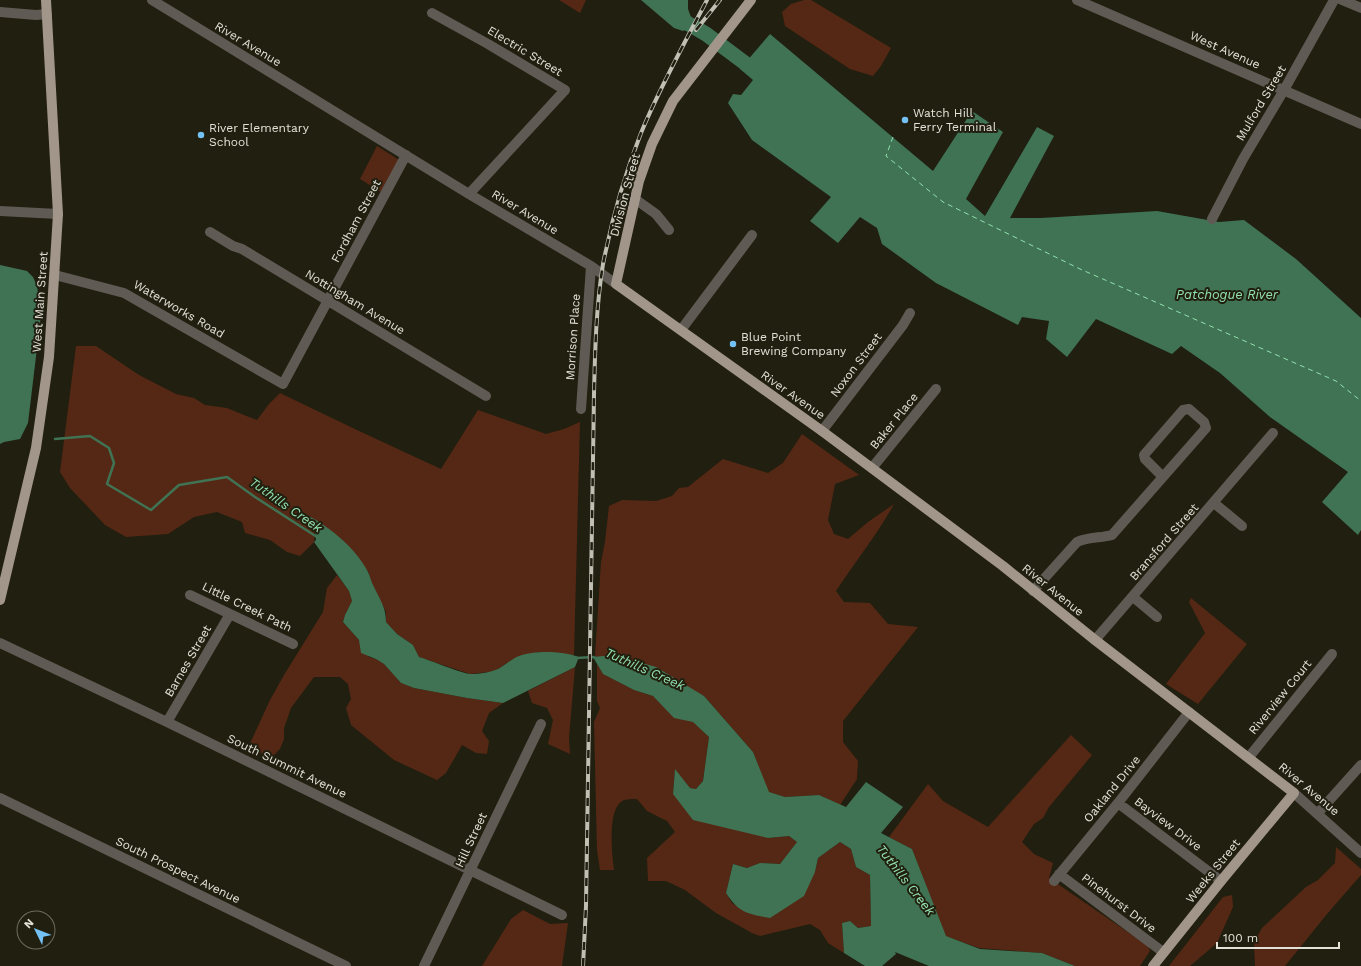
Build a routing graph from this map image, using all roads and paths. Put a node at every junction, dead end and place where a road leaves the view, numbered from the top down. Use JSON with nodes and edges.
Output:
{"nodes":[{"id":1,"x":46,"y":0,"type":"edge"},
{"id":2,"x":152,"y":0,"type":"edge"},
{"id":3,"x":751,"y":0,"type":"edge"},
{"id":4,"x":1078,"y":0,"type":"edge"},
{"id":5,"x":1334,"y":0,"type":"edge"},
{"id":6,"x":1342,"y":0,"type":"edge"},
{"id":7,"x":1361,"y":8,"type":"edge"},
{"id":8,"x":0,"y":12,"type":"edge"},
{"id":9,"x":432,"y":13,"type":"dead end"},
{"id":10,"x":47,"y":14,"type":"junction"},
{"id":11,"x":1284,"y":90,"type":"junction"},
{"id":12,"x":1361,"y":124,"type":"edge"},
{"id":13,"x":406,"y":155,"type":"junction"},
{"id":14,"x":469,"y":194,"type":"junction"},
{"id":15,"x":635,"y":200,"type":"junction"},
{"id":16,"x":0,"y":211,"type":"edge"},
{"id":17,"x":58,"y":214,"type":"junction"},
{"id":18,"x":1212,"y":219,"type":"dead end"},
{"id":19,"x":669,"y":230,"type":"dead end"},
{"id":20,"x":210,"y":232,"type":"dead end"},
{"id":21,"x":752,"y":235,"type":"dead end"},
{"id":22,"x":591,"y":266,"type":"junction"},
{"id":23,"x":55,"y":275,"type":"junction"},
{"id":24,"x":616,"y":284,"type":"junction"},
{"id":25,"x":327,"y":301,"type":"junction"},
{"id":26,"x":910,"y":313,"type":"dead end"},
{"id":27,"x":681,"y":330,"type":"junction"},
{"id":28,"x":283,"y":384,"type":"joint"},
{"id":29,"x":936,"y":389,"type":"dead end"},
{"id":30,"x":486,"y":396,"type":"dead end"},
{"id":31,"x":581,"y":409,"type":"dead end"},
{"id":32,"x":822,"y":431,"type":"junction"},
{"id":33,"x":1273,"y":433,"type":"dead end"},
{"id":34,"x":872,"y":468,"type":"junction"},
{"id":35,"x":1163,"y":477,"type":"junction"},
{"id":36,"x":1214,"y":503,"type":"junction"},
{"id":37,"x":1242,"y":526,"type":"dead end"},
{"id":38,"x":4,"y":569,"type":"edge"},
{"id":39,"x":1033,"y":591,"type":"junction"},
{"id":40,"x":190,"y":595,"type":"dead end"},
{"id":41,"x":1133,"y":597,"type":"junction"},
{"id":42,"x":0,"y":600,"type":"edge"},
{"id":43,"x":230,"y":614,"type":"junction"},
{"id":44,"x":1157,"y":617,"type":"dead end"},
{"id":45,"x":1095,"y":640,"type":"junction"},
{"id":46,"x":0,"y":642,"type":"edge"},
{"id":47,"x":293,"y":644,"type":"dead end"},
{"id":48,"x":1332,"y":654,"type":"dead end"},
{"id":49,"x":1189,"y":712,"type":"junction"},
{"id":50,"x":167,"y":722,"type":"junction"},
{"id":51,"x":540,"y":724,"type":"dead end"},
{"id":52,"x":1249,"y":757,"type":"junction"},
{"id":53,"x":1361,"y":765,"type":"edge"},
{"id":54,"x":1294,"y":793,"type":"junction"},
{"id":55,"x":0,"y":798,"type":"edge"},
{"id":56,"x":1118,"y":803,"type":"junction"},
{"id":57,"x":1318,"y":813,"type":"junction"},
{"id":58,"x":1361,"y":853,"type":"edge"},
{"id":59,"x":471,"y":870,"type":"junction"},
{"id":60,"x":1057,"y":877,"type":"joint"},
{"id":61,"x":1221,"y":881,"type":"junction"},
{"id":62,"x":562,"y":915,"type":"dead end"},
{"id":63,"x":1163,"y":952,"type":"junction"},
{"id":64,"x":346,"y":966,"type":"edge"},
{"id":65,"x":424,"y":966,"type":"edge"},
{"id":66,"x":1153,"y":966,"type":"edge"}],
"edges":[{"from":1,"to":10,"type":"main road","name":"West Main Street"},
{"from":2,"to":13,"type":"street","name":"River Avenue"},
{"from":3,"to":15,"type":"main road","name":"Division Street"},
{"from":4,"to":11,"type":"street","name":"West Avenue"},
{"from":5,"to":11,"type":"street","name":"Mulford Street"},
{"from":6,"to":7,"type":"street"},
{"from":8,"to":10,"type":"street"},
{"from":9,"to":14,"type":"street","name":"Electric Street"},
{"from":10,"to":17,"type":"main road","name":"West Main Street"},
{"from":11,"to":12,"type":"street","name":"West Avenue"},
{"from":11,"to":18,"type":"street","name":"Mulford Street"},
{"from":13,"to":14,"type":"street","name":"River Avenue"},
{"from":13,"to":25,"type":"street","name":"Fordham Street"},
{"from":14,"to":22,"type":"street","name":"River Avenue"},
{"from":15,"to":19,"type":"street"},
{"from":15,"to":24,"type":"main road","name":"Division Street"},
{"from":16,"to":17,"type":"street"},
{"from":17,"to":23,"type":"main road","name":"West Main Street"},
{"from":20,"to":25,"type":"street","name":"Nottingham Avenue"},
{"from":21,"to":27,"type":"street"},
{"from":22,"to":24,"type":"street","name":"River Avenue"},
{"from":22,"to":31,"type":"street","name":"Morrison Place"},
{"from":23,"to":28,"type":"street","name":"Waterworks Road"},
{"from":23,"to":38,"type":"main road","name":"West Main Street"},
{"from":24,"to":27,"type":"main road","name":"River Avenue"},
{"from":25,"to":28,"type":"street","name":"Fordham Street"},
{"from":25,"to":30,"type":"street","name":"Nottingham Avenue"},
{"from":26,"to":32,"type":"street","name":"Noxon Street"},
{"from":27,"to":32,"type":"main road","name":"River Avenue"},
{"from":29,"to":34,"type":"street","name":"Baker Place"},
{"from":32,"to":34,"type":"main road","name":"River Avenue"},
{"from":33,"to":36,"type":"street","name":"Bransford Street"},
{"from":34,"to":39,"type":"main road","name":"River Avenue"},
{"from":35,"to":35,"type":"street"},
{"from":35,"to":39,"type":"street"},
{"from":36,"to":37,"type":"street"},
{"from":36,"to":41,"type":"street","name":"Bransford Street"},
{"from":38,"to":42,"type":"main road","name":"West Main Street"},
{"from":39,"to":45,"type":"main road","name":"River Avenue"},
{"from":40,"to":43,"type":"street","name":"Little Creek Path"},
{"from":41,"to":44,"type":"street"},
{"from":41,"to":45,"type":"street","name":"Bransford Street"},
{"from":43,"to":47,"type":"street","name":"Little Creek Path"},
{"from":43,"to":50,"type":"street","name":"Barnes Street"},
{"from":45,"to":49,"type":"main road","name":"River Avenue"},
{"from":46,"to":50,"type":"street","name":"South Summit Avenue"},
{"from":48,"to":52,"type":"street","name":"Riverview Court"},
{"from":49,"to":52,"type":"main road","name":"River Avenue"},
{"from":49,"to":56,"type":"street","name":"Oakland Drive"},
{"from":50,"to":59,"type":"street","name":"South Summit Avenue"},
{"from":51,"to":59,"type":"street","name":"Hill Street"},
{"from":52,"to":54,"type":"main road","name":"River Avenue"},
{"from":53,"to":57,"type":"street"},
{"from":54,"to":57,"type":"street","name":"River Avenue"},
{"from":54,"to":61,"type":"main road","name":"Weeks Street"},
{"from":55,"to":64,"type":"street","name":"South Prospect Avenue"},
{"from":56,"to":60,"type":"street","name":"Oakland Drive"},
{"from":56,"to":61,"type":"street","name":"Bayview Drive"},
{"from":57,"to":58,"type":"street","name":"River Avenue"},
{"from":59,"to":62,"type":"street","name":"South Summit Avenue"},
{"from":59,"to":65,"type":"street","name":"Hill Street"},
{"from":60,"to":63,"type":"street","name":"Pinehurst Drive"},
{"from":61,"to":63,"type":"main road","name":"Weeks Street"},
{"from":63,"to":66,"type":"main road","name":"Weeks Street"}]}
